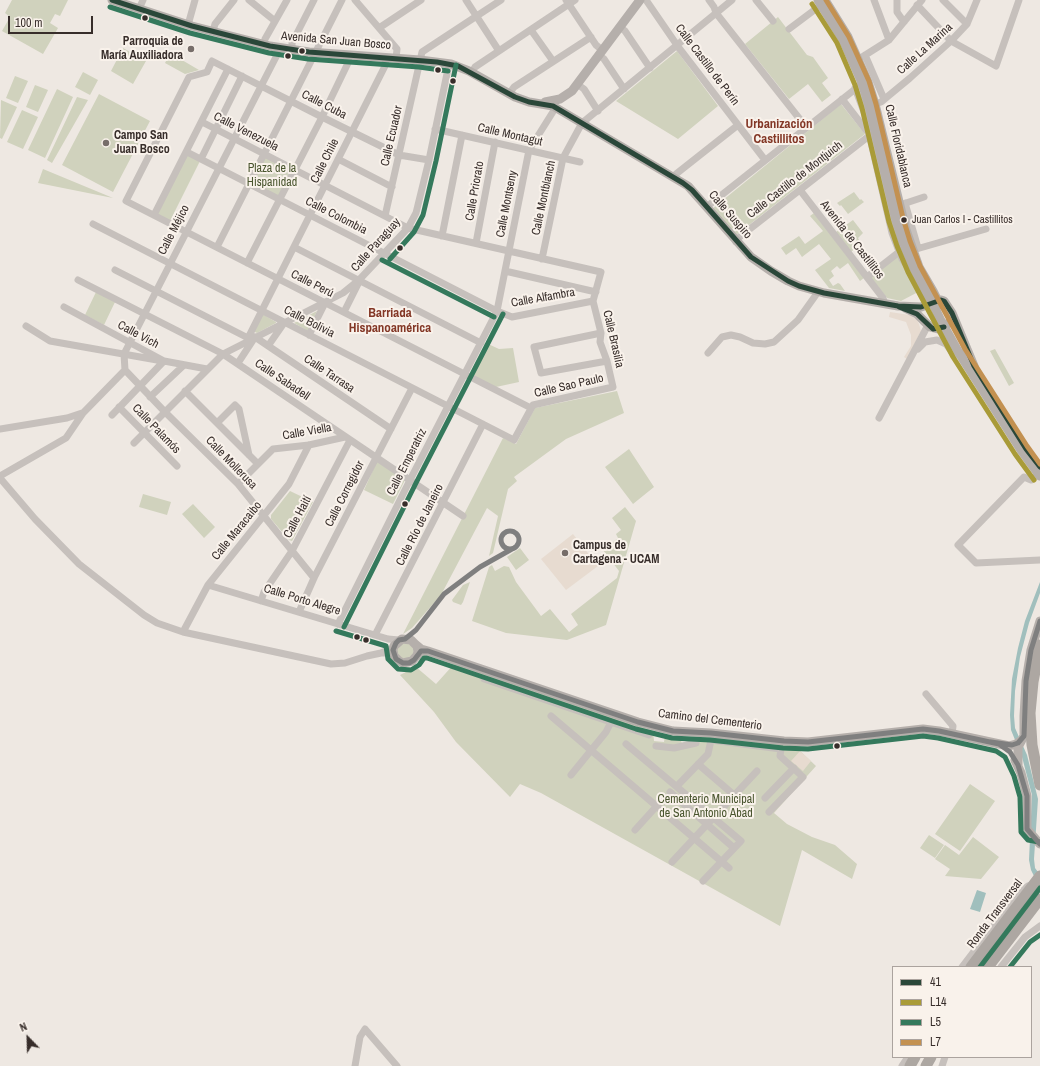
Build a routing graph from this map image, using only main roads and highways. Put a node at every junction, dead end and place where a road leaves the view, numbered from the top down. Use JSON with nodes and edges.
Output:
{"nodes":[{"id":1,"x":112,"y":0,"type":"edge"},
{"id":2,"x":640,"y":0,"type":"edge"},
{"id":3,"x":821,"y":2,"type":"edge"},
{"id":4,"x":565,"y":97,"type":"junction"},
{"id":5,"x":555,"y":104,"type":"junction"},
{"id":6,"x":573,"y":118,"type":"junction"},
{"id":7,"x":938,"y":303,"type":"junction"},
{"id":8,"x":898,"y":306,"type":"junction"},
{"id":9,"x":926,"y":324,"type":"junction"},
{"id":10,"x":946,"y":325,"type":"junction"},
{"id":11,"x":974,"y":366,"type":"junction"},
{"id":12,"x":1040,"y":474,"type":"edge"},
{"id":13,"x":1040,"y":621,"type":"edge"},
{"id":14,"x":416,"y":644,"type":"junction"},
{"id":15,"x":1040,"y":645,"type":"edge"},
{"id":16,"x":428,"y":651,"type":"junction"},
{"id":17,"x":417,"y":656,"type":"junction"},
{"id":18,"x":1020,"y":741,"type":"junction"},
{"id":19,"x":998,"y":744,"type":"junction"},
{"id":20,"x":1018,"y":765,"type":"junction"},
{"id":21,"x":1040,"y":785,"type":"edge"},
{"id":22,"x":1035,"y":835,"type":"edge"},
{"id":23,"x":1040,"y":844,"type":"edge"},
{"id":24,"x":1039,"y":878,"type":"edge"},
{"id":25,"x":1040,"y":899,"type":"edge"},
{"id":26,"x":972,"y":966,"type":"edge"},
{"id":27,"x":989,"y":966,"type":"edge"}],
"edges":[{"from":1,"to":5,"type":"main road","name":"Avenida San Juan Bosco"},
{"from":2,"to":4,"type":"main road"},
{"from":3,"to":7,"type":"main road","name":"Calle Floridablanca"},
{"from":3,"to":7,"type":"main road","name":"Calle Floridablanca"},
{"from":4,"to":5,"type":"main road"},
{"from":4,"to":6,"type":"main road"},
{"from":5,"to":6,"type":"main road","name":"Calle Suspiro"},
{"from":6,"to":8,"type":"main road","name":"Calle Suspiro"},
{"from":7,"to":8,"type":"main road"},
{"from":7,"to":9,"type":"main road"},
{"from":7,"to":10,"type":"main road"},
{"from":7,"to":10,"type":"main road"},
{"from":7,"to":11,"type":"main road"},
{"from":8,"to":9,"type":"main road"},
{"from":9,"to":10,"type":"main road"},
{"from":10,"to":11,"type":"main road"},
{"from":10,"to":12,"type":"main road"},
{"from":11,"to":12,"type":"main road"},
{"from":13,"to":18,"type":"main road"},
{"from":14,"to":16,"type":"main road","name":"Camino del Cementerio"},
{"from":14,"to":17,"type":"main road"},
{"from":14,"to":17,"type":"main road","name":"Calle Porto Alegre"},
{"from":15,"to":21,"type":"highway"},
{"from":16,"to":17,"type":"main road"},
{"from":16,"to":19,"type":"main road","name":"Camino del Cementerio"},
{"from":18,"to":19,"type":"main road"},
{"from":18,"to":20,"type":"main road"},
{"from":19,"to":20,"type":"main road"},
{"from":20,"to":22,"type":"main road"},
{"from":22,"to":23,"type":"main road"},
{"from":24,"to":26,"type":"highway","name":"Ronda Transversal"},
{"from":25,"to":27,"type":"highway"}]}
